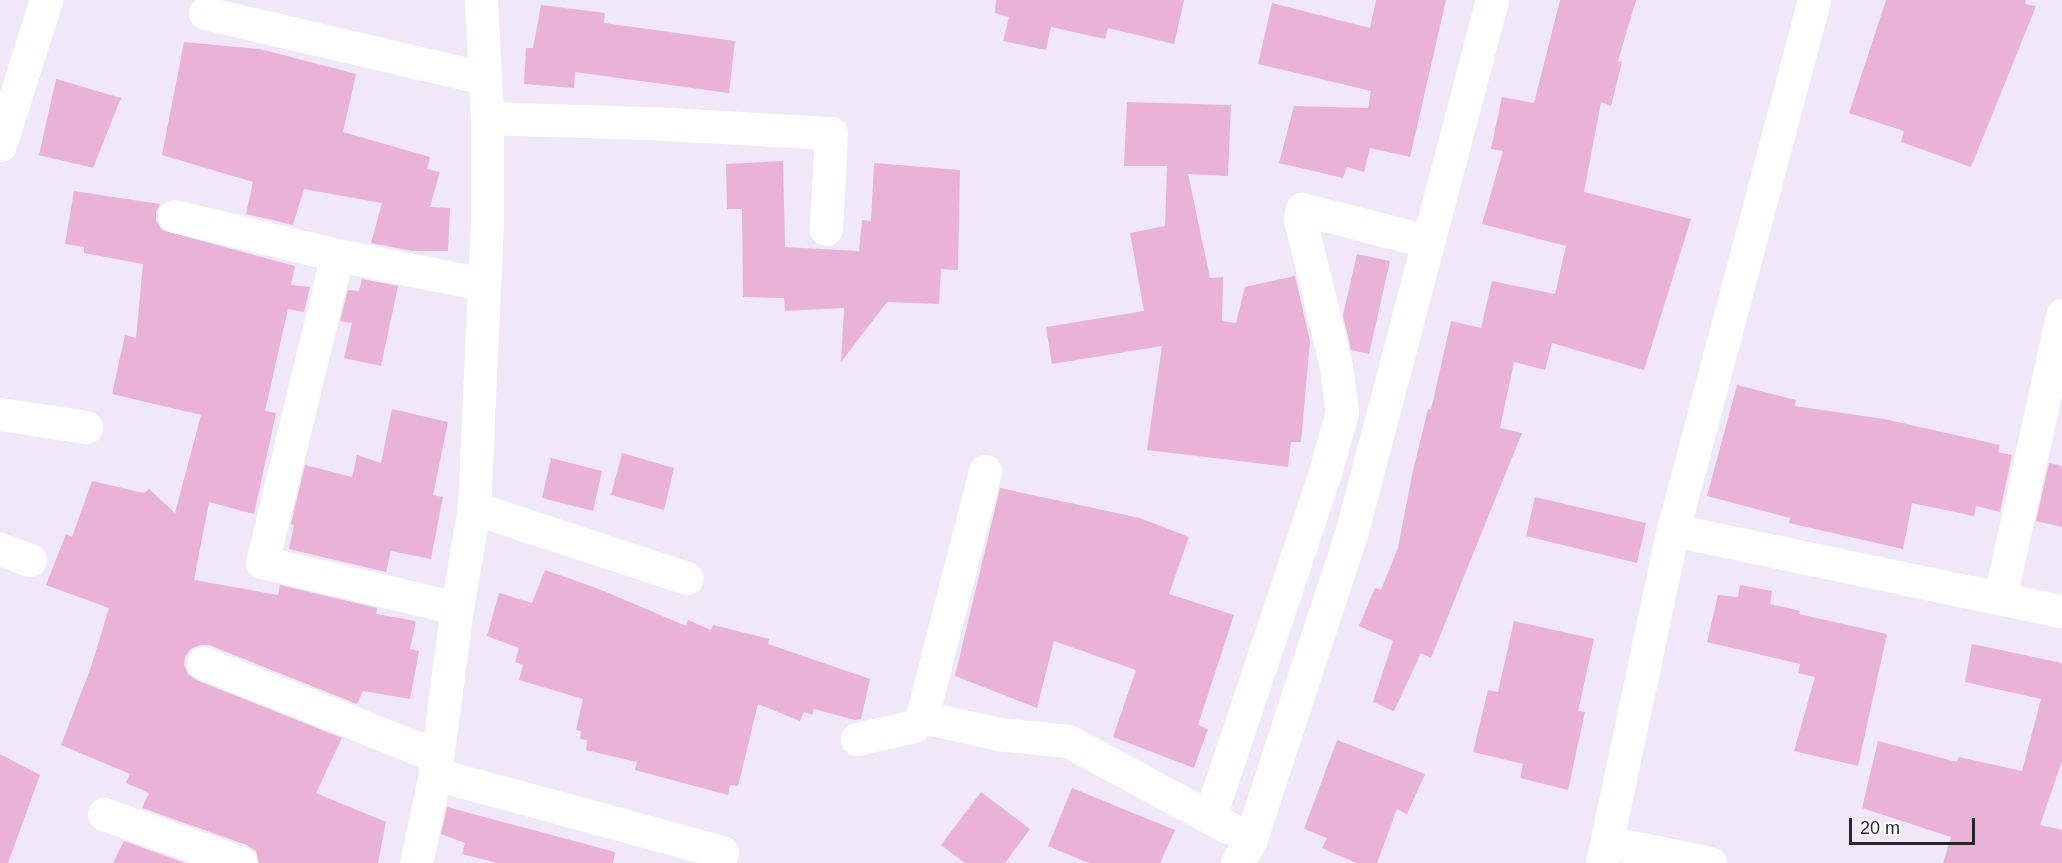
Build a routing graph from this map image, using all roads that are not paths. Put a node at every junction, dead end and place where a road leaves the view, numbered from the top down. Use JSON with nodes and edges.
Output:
{"nodes":[{"id":1,"x":46,"y":0,"type":"edge"},
{"id":2,"x":481,"y":0,"type":"edge"},
{"id":3,"x":1492,"y":0,"type":"edge"},
{"id":4,"x":1814,"y":0,"type":"edge"},
{"id":5,"x":205,"y":13,"type":"dead end"},
{"id":6,"x":485,"y":78,"type":"junction"},
{"id":7,"x":487,"y":118,"type":"junction"},
{"id":8,"x":0,"y":145,"type":"edge"},
{"id":9,"x":174,"y":216,"type":"dead end"},
{"id":10,"x":826,"y":229,"type":"dead end"},
{"id":11,"x":1427,"y":241,"type":"junction"},
{"id":12,"x":337,"y":255,"type":"junction"},
{"id":13,"x":483,"y":284,"type":"junction"},
{"id":14,"x":2062,"y":315,"type":"edge"},
{"id":15,"x":0,"y":414,"type":"edge"},
{"id":16,"x":86,"y":427,"type":"dead end"},
{"id":17,"x":985,"y":471,"type":"dead end"},
{"id":18,"x":474,"y":508,"type":"junction"},
{"id":19,"x":1673,"y":530,"type":"junction"},
{"id":20,"x":0,"y":549,"type":"edge"},
{"id":21,"x":30,"y":560,"type":"dead end"},
{"id":22,"x":687,"y":578,"type":"dead end"},
{"id":23,"x":2000,"y":598,"type":"junction"},
{"id":24,"x":457,"y":608,"type":"junction"},
{"id":25,"x":2062,"y":611,"type":"edge"},
{"id":26,"x":203,"y":663,"type":"dead end"},
{"id":27,"x":922,"y":717,"type":"junction"},
{"id":28,"x":857,"y":739,"type":"dead end"},
{"id":29,"x":436,"y":765,"type":"junction"},
{"id":30,"x":104,"y":813,"type":"dead end"},
{"id":31,"x":1210,"y":816,"type":"junction"},
{"id":32,"x":1244,"y":852,"type":"edge"},
{"id":33,"x":1604,"y":852,"type":"edge"},
{"id":34,"x":242,"y":863,"type":"edge"},
{"id":35,"x":416,"y":863,"type":"edge"},
{"id":36,"x":718,"y":863,"type":"edge"},
{"id":37,"x":1710,"y":863,"type":"edge"}],
"edges":[{"from":1,"to":8,"type":"street"},
{"from":2,"to":6,"type":"street"},
{"from":3,"to":11,"type":"street"},
{"from":4,"to":19,"type":"street"},
{"from":5,"to":6,"type":"street"},
{"from":6,"to":7,"type":"street"},
{"from":7,"to":10,"type":"street"},
{"from":7,"to":13,"type":"street"},
{"from":9,"to":12,"type":"street"},
{"from":11,"to":31,"type":"street"},
{"from":11,"to":32,"type":"street"},
{"from":12,"to":13,"type":"street"},
{"from":12,"to":24,"type":"street"},
{"from":13,"to":18,"type":"street"},
{"from":14,"to":23,"type":"street"},
{"from":15,"to":16,"type":"street"},
{"from":17,"to":27,"type":"street"},
{"from":18,"to":22,"type":"street"},
{"from":18,"to":24,"type":"street"},
{"from":19,"to":23,"type":"street"},
{"from":19,"to":33,"type":"street"},
{"from":20,"to":21,"type":"street"},
{"from":23,"to":25,"type":"street"},
{"from":24,"to":29,"type":"street"},
{"from":26,"to":29,"type":"street"},
{"from":27,"to":28,"type":"street"},
{"from":27,"to":31,"type":"street"},
{"from":29,"to":35,"type":"street"},
{"from":29,"to":36,"type":"street"},
{"from":30,"to":34,"type":"street"},
{"from":31,"to":32,"type":"street"},
{"from":33,"to":37,"type":"street"}]}
